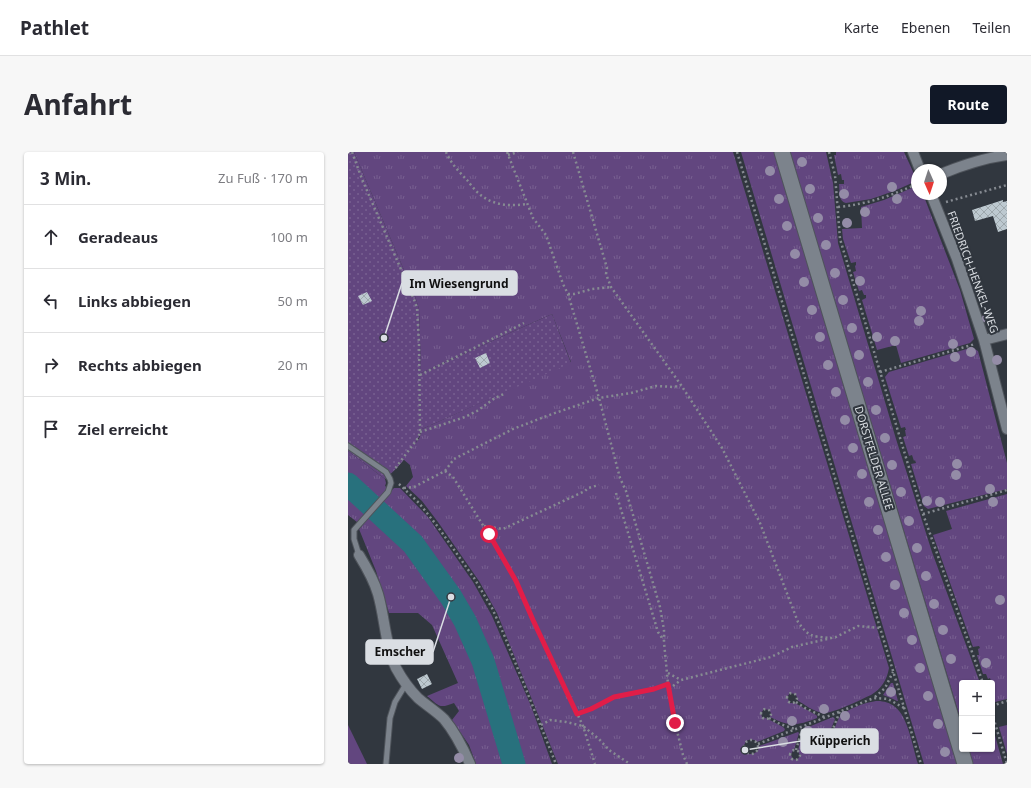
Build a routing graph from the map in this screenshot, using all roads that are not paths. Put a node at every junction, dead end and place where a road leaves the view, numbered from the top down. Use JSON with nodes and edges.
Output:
{"nodes":[{"id":1,"x":782,"y":152,"type":"edge"},
{"id":2,"x":912,"y":152,"type":"edge"},
{"id":3,"x":1007,"y":155,"type":"edge"},
{"id":4,"x":917,"y":164,"type":"edge"},
{"id":5,"x":947,"y":171,"type":"edge"},
{"id":6,"x":934,"y":200,"type":"edge"},
{"id":7,"x":1007,"y":334,"type":"edge"},
{"id":8,"x":984,"y":340,"type":"junction"},
{"id":9,"x":1007,"y":429,"type":"edge"},
{"id":10,"x":348,"y":446,"type":"edge"},
{"id":11,"x":359,"y":555,"type":"joint"},
{"id":12,"x":406,"y":684,"type":"junction"},
{"id":13,"x":386,"y":764,"type":"edge"},
{"id":14,"x":470,"y":764,"type":"edge"},
{"id":15,"x":965,"y":764,"type":"edge"}],
"edges":[{"from":1,"to":15,"type":"main road","name":"DORSTFELDER ALLEE"},
{"from":2,"to":4,"type":"street"},
{"from":3,"to":5,"type":"street"},
{"from":6,"to":8,"type":"street","name":"FRIEDRICH-HENKEL-WEG"},
{"from":7,"to":8,"type":"street"},
{"from":8,"to":9,"type":"street","name":"FRIEDRICH-HENKEL-WEG"},
{"from":10,"to":11,"type":"lane"},
{"from":11,"to":12,"type":"street"},
{"from":12,"to":13,"type":"lane"},
{"from":12,"to":14,"type":"street"}]}
